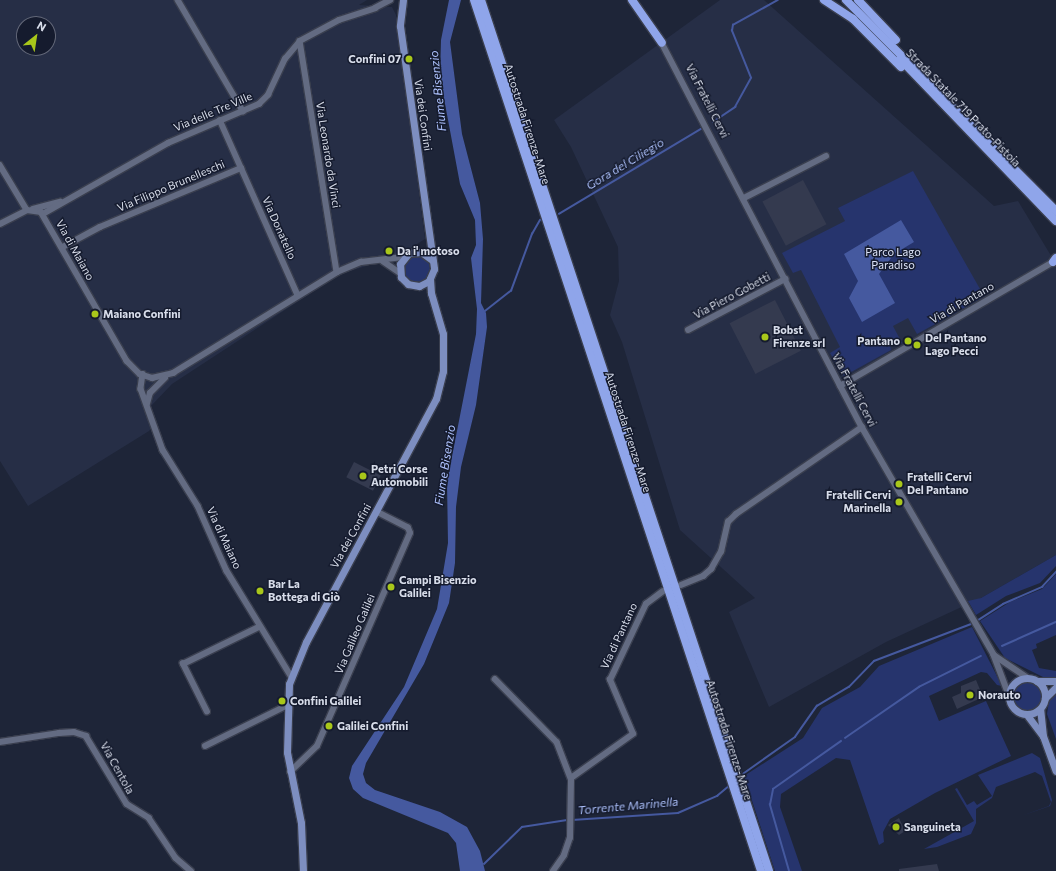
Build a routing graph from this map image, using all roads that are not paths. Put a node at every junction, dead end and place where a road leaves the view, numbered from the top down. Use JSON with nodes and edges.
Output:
{"nodes":[{"id":1,"x":178,"y":0,"type":"edge"},
{"id":2,"x":390,"y":0,"type":"edge"},
{"id":3,"x":403,"y":0,"type":"edge"},
{"id":4,"x":474,"y":0,"type":"edge"},
{"id":5,"x":481,"y":0,"type":"edge"},
{"id":6,"x":632,"y":0,"type":"edge"},
{"id":7,"x":824,"y":0,"type":"edge"},
{"id":8,"x":846,"y":0,"type":"edge"},
{"id":9,"x":858,"y":0,"type":"edge"},
{"id":10,"x":300,"y":41,"type":"junction"},
{"id":11,"x":662,"y":43,"type":"joint"},
{"id":12,"x":917,"y":73,"type":"junction"},
{"id":13,"x":243,"y":111,"type":"junction"},
{"id":14,"x":220,"y":120,"type":"junction"},
{"id":15,"x":826,"y":156,"type":"dead end"},
{"id":16,"x":0,"y":165,"type":"edge"},
{"id":17,"x":241,"y":168,"type":"junction"},
{"id":18,"x":1037,"y":191,"type":"junction"},
{"id":19,"x":744,"y":198,"type":"junction"},
{"id":20,"x":61,"y":202,"type":"junction"},
{"id":21,"x":1056,"y":202,"type":"edge"},
{"id":22,"x":33,"y":209,"type":"junction"},
{"id":23,"x":26,"y":210,"type":"junction"},
{"id":24,"x":42,"y":214,"type":"junction"},
{"id":25,"x":1054,"y":216,"type":"edge"},
{"id":26,"x":0,"y":224,"type":"edge"},
{"id":27,"x":1056,"y":225,"type":"edge"},
{"id":28,"x":429,"y":233,"type":"junction"},
{"id":29,"x":62,"y":247,"type":"junction"},
{"id":30,"x":417,"y":251,"type":"junction"},
{"id":31,"x":403,"y":257,"type":"junction"},
{"id":32,"x":380,"y":260,"type":"junction"},
{"id":33,"x":432,"y":260,"type":"junction"},
{"id":34,"x":1055,"y":260,"type":"edge"},
{"id":35,"x":337,"y":272,"type":"junction"},
{"id":36,"x":399,"y":272,"type":"junction"},
{"id":37,"x":430,"y":279,"type":"junction"},
{"id":38,"x":785,"y":279,"type":"junction"},
{"id":39,"x":418,"y":286,"type":"junction"},
{"id":40,"x":298,"y":295,"type":"junction"},
{"id":41,"x":439,"y":314,"type":"junction"},
{"id":42,"x":688,"y":330,"type":"dead end"},
{"id":43,"x":169,"y":375,"type":"junction"},
{"id":44,"x":142,"y":376,"type":"junction"},
{"id":45,"x":152,"y":378,"type":"junction"},
{"id":46,"x":840,"y":386,"type":"junction"},
{"id":47,"x":150,"y":392,"type":"junction"},
{"id":48,"x":147,"y":405,"type":"junction"},
{"id":49,"x":862,"y":427,"type":"junction"},
{"id":50,"x":377,"y":512,"type":"junction"},
{"id":51,"x":681,"y":585,"type":"dead end"},
{"id":52,"x":663,"y":591,"type":"dead end"},
{"id":53,"x":259,"y":627,"type":"junction"},
{"id":54,"x":994,"y":655,"type":"junction"},
{"id":55,"x":291,"y":676,"type":"junction"},
{"id":56,"x":1028,"y":678,"type":"junction"},
{"id":57,"x":495,"y":679,"type":"dead end"},
{"id":58,"x":1056,"y":680,"type":"edge"},
{"id":59,"x":1037,"y":681,"type":"junction"},
{"id":60,"x":1056,"y":687,"type":"edge"},
{"id":61,"x":1009,"y":695,"type":"junction"},
{"id":62,"x":1045,"y":698,"type":"junction"},
{"id":63,"x":286,"y":706,"type":"junction"},
{"id":64,"x":1040,"y":709,"type":"junction"},
{"id":65,"x":207,"y":712,"type":"dead end"},
{"id":66,"x":1027,"y":714,"type":"junction"},
{"id":67,"x":1043,"y":736,"type":"junction"},
{"id":68,"x":0,"y":742,"type":"edge"},
{"id":69,"x":205,"y":746,"type":"dead end"},
{"id":70,"x":290,"y":772,"type":"junction"},
{"id":71,"x":1056,"y":772,"type":"edge"},
{"id":72,"x":570,"y":778,"type":"junction"},
{"id":73,"x":740,"y":797,"type":"junction"},
{"id":74,"x":302,"y":869,"type":"edge"},
{"id":75,"x":191,"y":871,"type":"edge"},
{"id":76,"x":553,"y":871,"type":"edge"},
{"id":77,"x":761,"y":871,"type":"edge"},
{"id":78,"x":769,"y":871,"type":"edge"}],
"edges":[{"from":1,"to":13,"type":"street"},
{"from":2,"to":10,"type":"street","name":"Via delle Tre Ville"},
{"from":3,"to":28,"type":"main road","name":"Via dei Confini"},
{"from":4,"to":73,"type":"highway","name":"Autostrada Firenze-Mare"},
{"from":5,"to":73,"type":"highway","name":"Autostrada Firenze-Mare"},
{"from":6,"to":11,"type":"highway"},
{"from":7,"to":12,"type":"highway"},
{"from":8,"to":12,"type":"highway","name":"Strada Statale 719 Prato-Pistoia"},
{"from":9,"to":12,"type":"highway"},
{"from":10,"to":13,"type":"street","name":"Via delle Tre Ville"},
{"from":10,"to":35,"type":"street","name":"Via Leonardo da Vinci"},
{"from":11,"to":19,"type":"street","name":"Via Fratelli Cervi"},
{"from":12,"to":18,"type":"highway","name":"Strada Statale 719 Prato-Pistoia"},
{"from":12,"to":25,"type":"highway","name":"Strada Statale 719 Prato-Pistoia"},
{"from":13,"to":14,"type":"street","name":"Via delle Tre Ville"},
{"from":14,"to":17,"type":"street","name":"Via Filippo Brunelleschi"},
{"from":14,"to":20,"type":"street","name":"Via delle Tre Ville"},
{"from":15,"to":19,"type":"street"},
{"from":16,"to":23,"type":"street"},
{"from":17,"to":29,"type":"street","name":"Via Filippo Brunelleschi"},
{"from":17,"to":40,"type":"street","name":"Via Donatello"},
{"from":18,"to":21,"type":"highway"},
{"from":18,"to":25,"type":"highway","name":"Strada Statale 719 Prato-Pistoia"},
{"from":19,"to":38,"type":"street","name":"Via Fratelli Cervi"},
{"from":20,"to":22,"type":"street"},
{"from":20,"to":24,"type":"street","name":"Via delle Tre Ville"},
{"from":22,"to":23,"type":"street"},
{"from":22,"to":24,"type":"street"},
{"from":23,"to":26,"type":"street"},
{"from":24,"to":29,"type":"street","name":"Via di Maiano"},
{"from":25,"to":27,"type":"highway"},
{"from":28,"to":30,"type":"main road"},
{"from":28,"to":33,"type":"main road","name":"Via dei Confini"},
{"from":29,"to":44,"type":"street","name":"Via di Maiano"},
{"from":30,"to":31,"type":"main road"},
{"from":30,"to":33,"type":"main road"},
{"from":31,"to":32,"type":"street"},
{"from":31,"to":36,"type":"main road"},
{"from":32,"to":35,"type":"street"},
{"from":32,"to":36,"type":"street"},
{"from":33,"to":37,"type":"main road","name":"Via dei Confini"},
{"from":34,"to":46,"type":"street","name":"Via di Pantano"},
{"from":35,"to":40,"type":"street"},
{"from":36,"to":39,"type":"main road"},
{"from":37,"to":39,"type":"main road"},
{"from":37,"to":41,"type":"main road","name":"Via dei Confini"},
{"from":38,"to":42,"type":"street","name":"Via Piero Gobetti"},
{"from":38,"to":46,"type":"street","name":"Via Fratelli Cervi"},
{"from":39,"to":41,"type":"main road"},
{"from":40,"to":43,"type":"street"},
{"from":41,"to":50,"type":"main road","name":"Via dei Confini"},
{"from":43,"to":44,"type":"street"},
{"from":43,"to":45,"type":"street"},
{"from":43,"to":47,"type":"street"},
{"from":44,"to":45,"type":"street"},
{"from":44,"to":48,"type":"street","name":"Via di Maiano"},
{"from":45,"to":47,"type":"street"},
{"from":46,"to":49,"type":"street","name":"Via Fratelli Cervi"},
{"from":47,"to":48,"type":"street"},
{"from":48,"to":53,"type":"street","name":"Via di Maiano"},
{"from":49,"to":51,"type":"street"},
{"from":49,"to":54,"type":"street","name":"Via Fratelli Cervi"},
{"from":50,"to":55,"type":"main road","name":"Via dei Confini"},
{"from":50,"to":70,"type":"street","name":"Via Galileo Galilei"},
{"from":52,"to":72,"type":"street","name":"Via di Pantano"},
{"from":53,"to":55,"type":"street","name":"Via di Maiano"},
{"from":53,"to":65,"type":"street"},
{"from":54,"to":56,"type":"street","name":"Via Fratelli Cervi"},
{"from":54,"to":61,"type":"street","name":"Via Fratelli Cervi"},
{"from":55,"to":63,"type":"main road","name":"Via dei Confini"},
{"from":56,"to":59,"type":"main road","name":"Via Fratelli Cervi"},
{"from":56,"to":61,"type":"main road"},
{"from":57,"to":72,"type":"street"},
{"from":58,"to":59,"type":"main road"},
{"from":59,"to":62,"type":"main road"},
{"from":60,"to":62,"type":"main road"},
{"from":61,"to":66,"type":"main road","name":"Via Fratelli Cervi"},
{"from":62,"to":64,"type":"main road"},
{"from":63,"to":69,"type":"street"},
{"from":63,"to":70,"type":"main road","name":"Via dei Confini"},
{"from":64,"to":66,"type":"main road"},
{"from":64,"to":67,"type":"main road","name":"Via Fratelli Cervi"},
{"from":66,"to":67,"type":"main road","name":"Via Fratelli Cervi"},
{"from":67,"to":71,"type":"main road","name":"Via Fratelli Cervi"},
{"from":68,"to":75,"type":"street","name":"Via Centola"},
{"from":70,"to":74,"type":"main road","name":"Via dei Confini"},
{"from":72,"to":76,"type":"street"},
{"from":73,"to":77,"type":"highway","name":"Autostrada Firenze-Mare"},
{"from":73,"to":78,"type":"highway","name":"Autostrada Firenze-Mare"}]}
